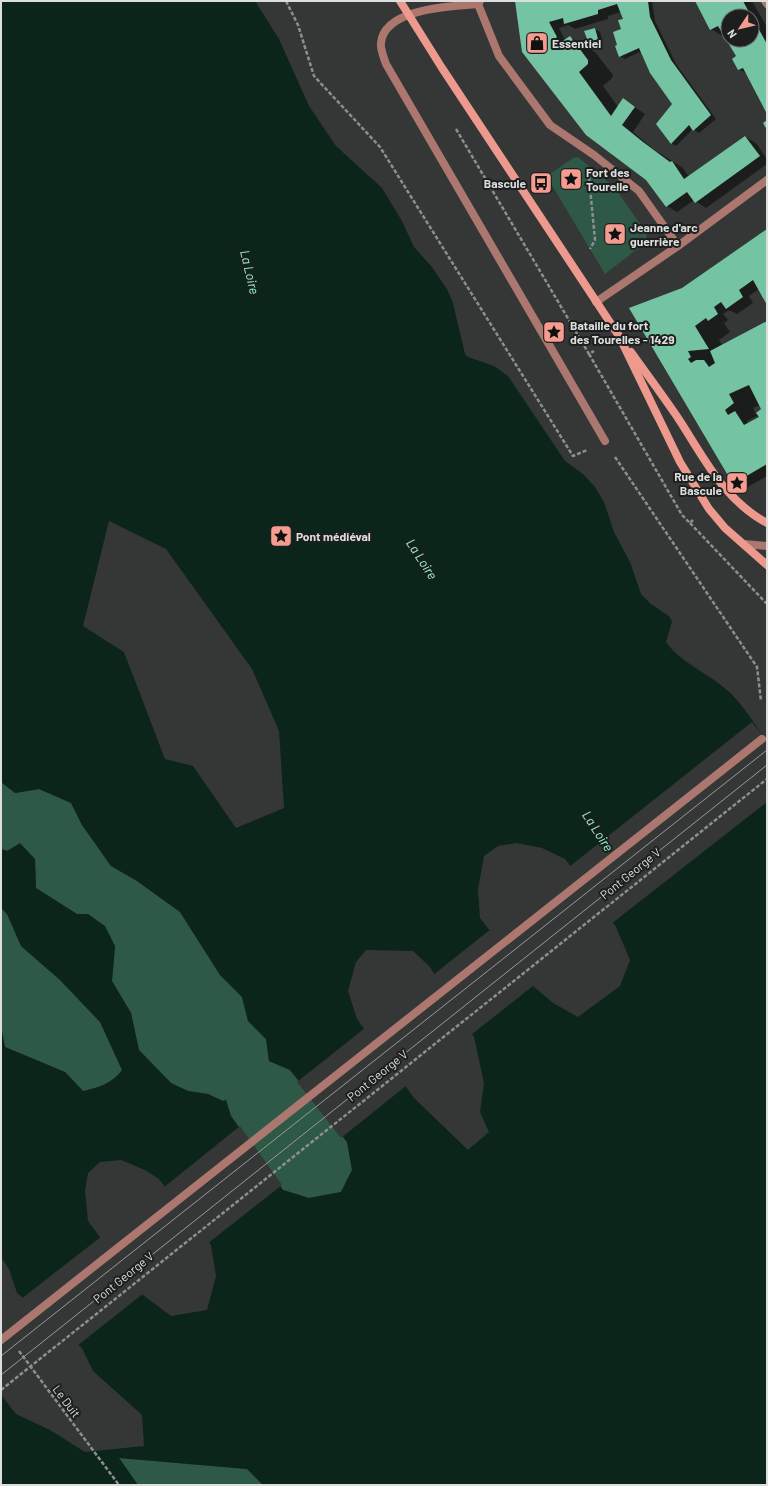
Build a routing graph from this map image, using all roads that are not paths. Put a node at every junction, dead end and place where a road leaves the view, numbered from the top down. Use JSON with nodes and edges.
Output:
{"nodes":[{"id":1,"x":400,"y":1,"type":"edge"},
{"id":2,"x":765,"y":1,"type":"edge"},
{"id":3,"x":479,"y":2,"type":"edge"},
{"id":4,"x":767,"y":4,"type":"edge"},
{"id":5,"x":408,"y":15,"type":"junction"},
{"id":6,"x":767,"y":180,"type":"edge"},
{"id":7,"x":678,"y":246,"type":"junction"},
{"id":8,"x":596,"y":302,"type":"junction"},
{"id":9,"x":618,"y":336,"type":"junction"},
{"id":10,"x":605,"y":441,"type":"road end"},
{"id":11,"x":767,"y":523,"type":"edge"},
{"id":12,"x":744,"y":544,"type":"junction"},
{"id":13,"x":767,"y":546,"type":"edge"},
{"id":14,"x":767,"y":565,"type":"edge"},
{"id":15,"x":762,"y":740,"type":"dead end"},
{"id":16,"x":1,"y":1340,"type":"edge"}],
"edges":[{"from":1,"to":5,"type":"main road"},
{"from":2,"to":4,"type":"street"},
{"from":3,"to":5,"type":"street"},
{"from":3,"to":7,"type":"street"},
{"from":5,"to":8,"type":"main road"},
{"from":5,"to":10,"type":"street"},
{"from":6,"to":7,"type":"street"},
{"from":7,"to":8,"type":"street"},
{"from":8,"to":9,"type":"main road"},
{"from":9,"to":11,"type":"main road"},
{"from":9,"to":12,"type":"main road"},
{"from":12,"to":13,"type":"street"},
{"from":12,"to":14,"type":"main road"},
{"from":15,"to":16,"type":"street","name":"Pont George V","bridge":true}]}
